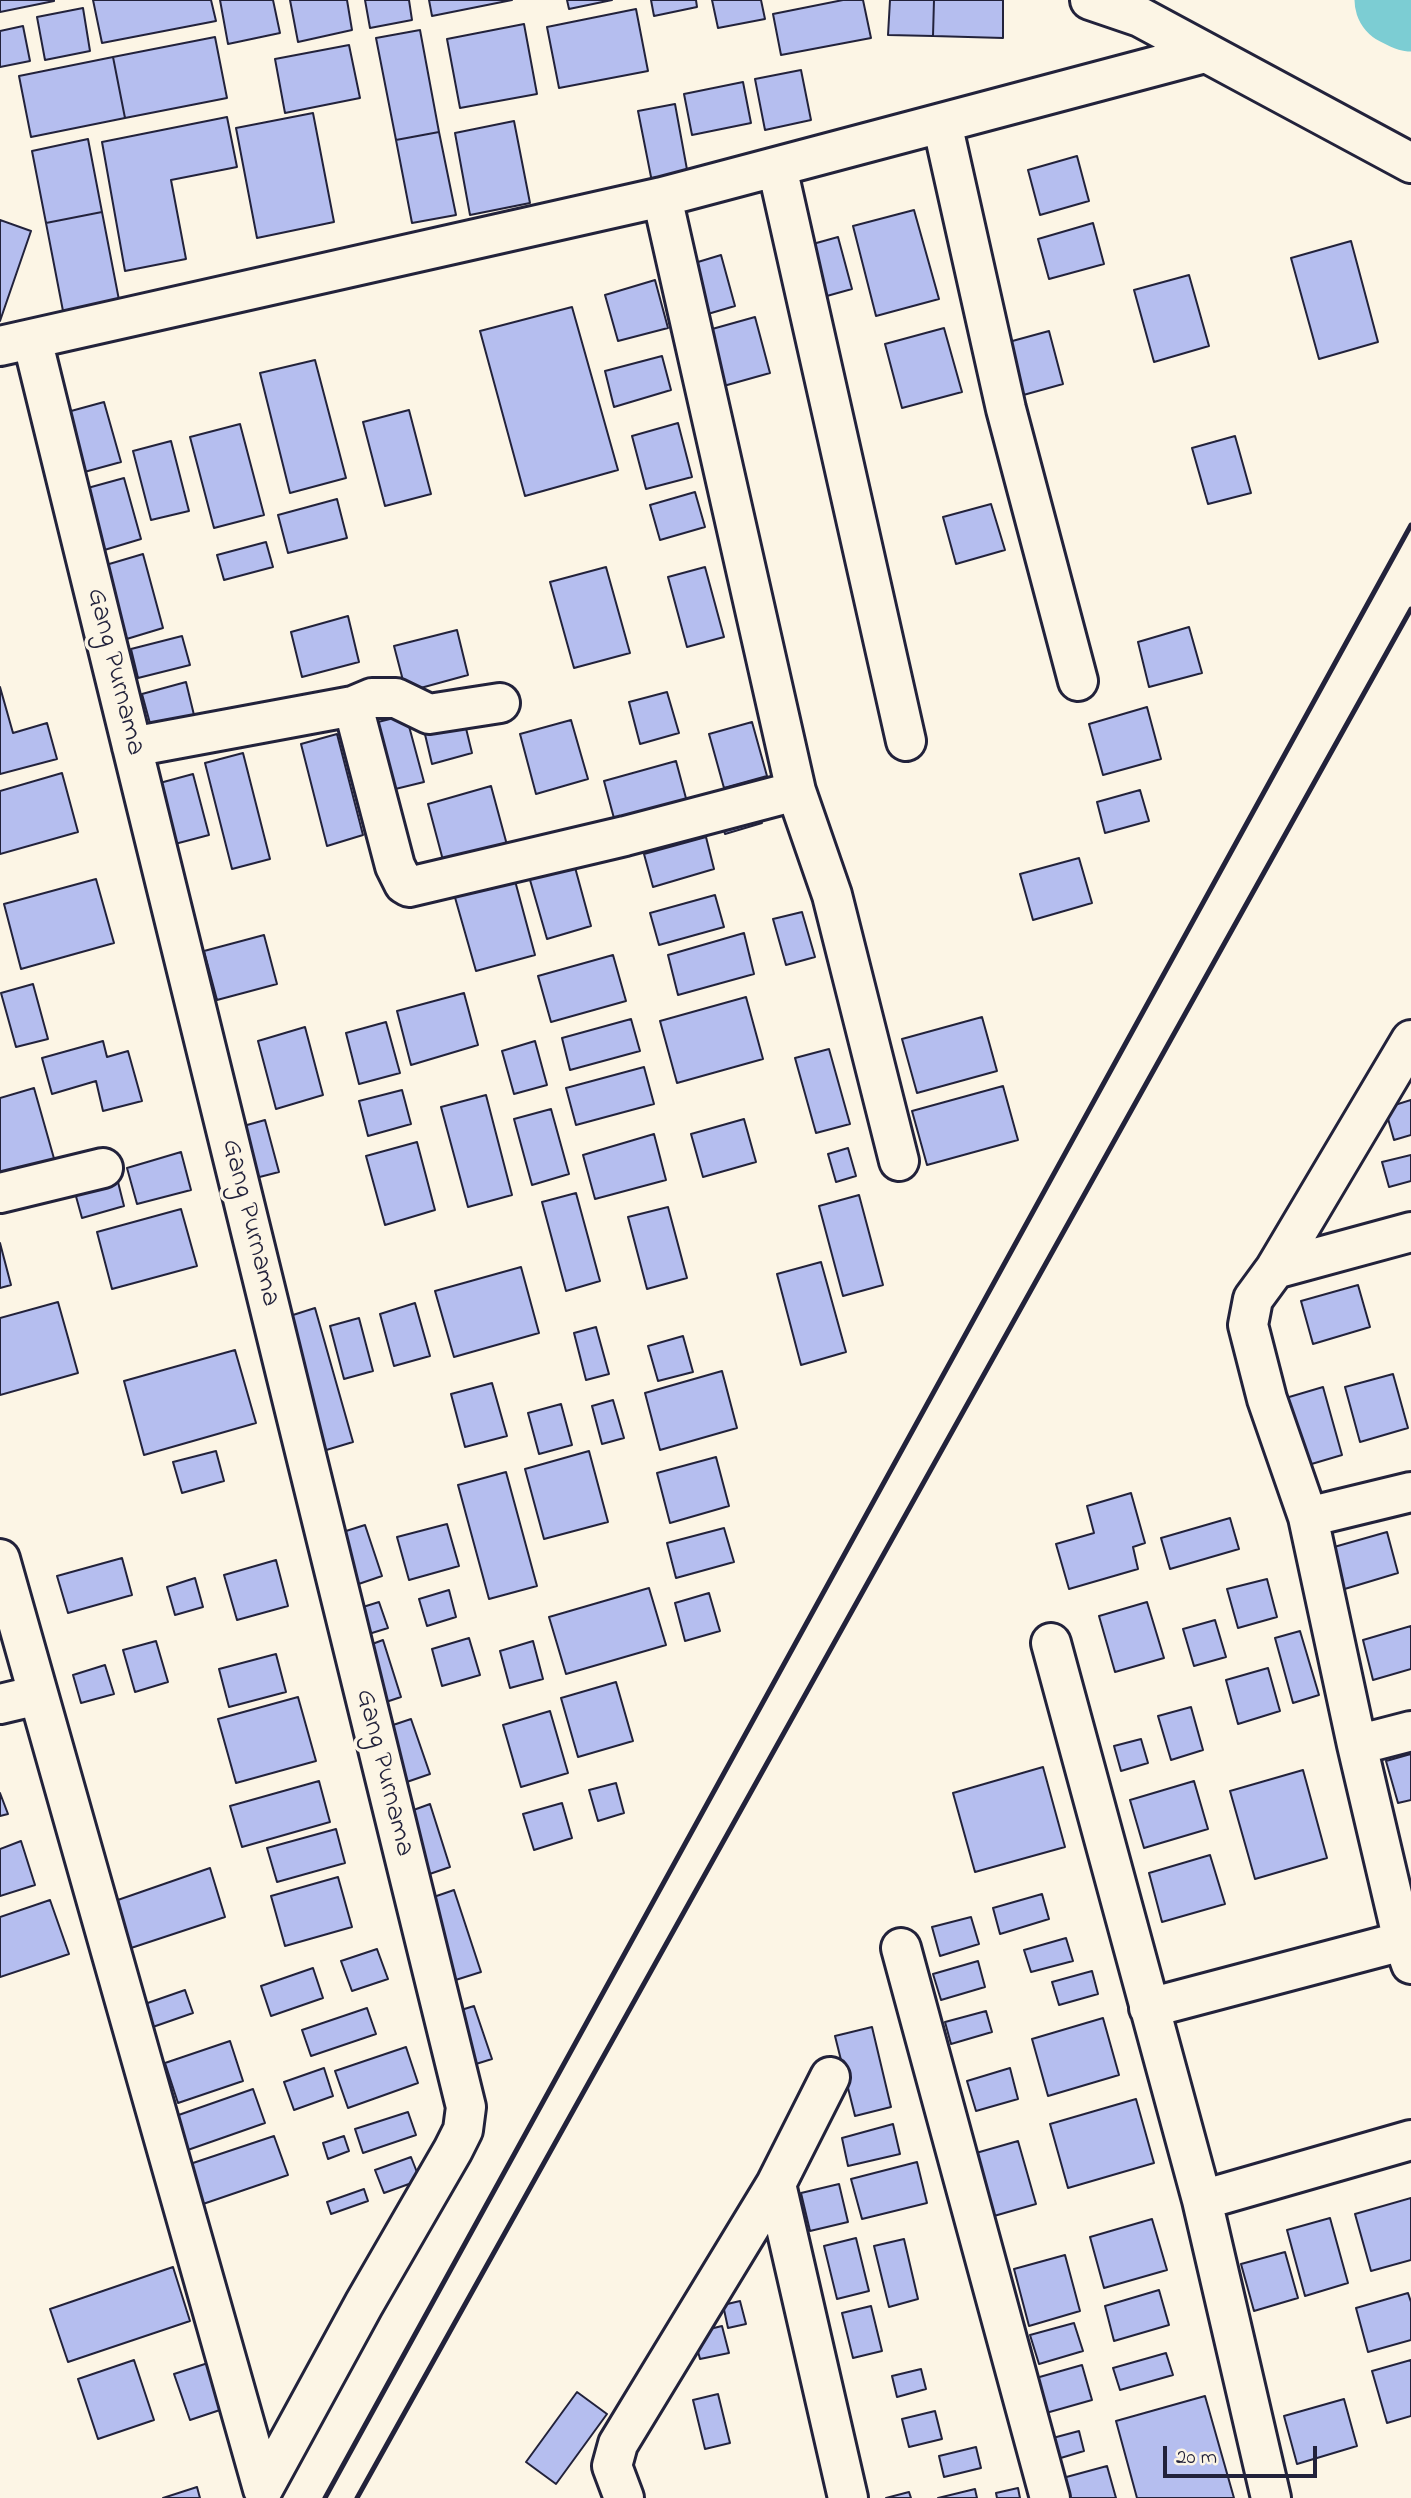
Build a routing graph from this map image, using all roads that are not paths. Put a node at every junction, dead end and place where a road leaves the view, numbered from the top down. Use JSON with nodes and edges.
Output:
{"nodes":[{"id":1,"x":1090,"y":0,"type":"edge"},
{"id":2,"x":1205,"y":53,"type":"junction"},
{"id":3,"x":942,"y":122,"type":"junction"},
{"id":4,"x":1411,"y":163,"type":"edge"},
{"id":5,"x":776,"y":167,"type":"junction"},
{"id":6,"x":662,"y":197,"type":"junction"},
{"id":7,"x":16,"y":342,"type":"edge"},
{"id":8,"x":1078,"y":681,"type":"dead end"},
{"id":9,"x":500,"y":703,"type":"dead end"},
{"id":10,"x":353,"y":706,"type":"junction"},
{"id":11,"x":906,"y":741,"type":"dead end"},
{"id":12,"x":132,"y":747,"type":"junction"},
{"id":13,"x":796,"y":791,"type":"junction"},
{"id":14,"x":1411,"y":1040,"type":"edge"},
{"id":15,"x":899,"y":1161,"type":"dead end"},
{"id":16,"x":103,"y":1168,"type":"dead end"},
{"id":17,"x":0,"y":1192,"type":"edge"},
{"id":18,"x":1411,"y":1232,"type":"edge"},
{"id":19,"x":1275,"y":1269,"type":"junction"},
{"id":20,"x":1411,"y":1492,"type":"edge"},
{"id":21,"x":1308,"y":1517,"type":"junction"},
{"id":22,"x":0,"y":1559,"type":"edge"},
{"id":23,"x":1051,"y":1643,"type":"dead end"},
{"id":24,"x":38,"y":1695,"type":"junction"},
{"id":25,"x":0,"y":1704,"type":"edge"},
{"id":26,"x":1411,"y":1731,"type":"edge"},
{"id":27,"x":1357,"y":1745,"type":"junction"},
{"id":28,"x":901,"y":1948,"type":"dead end"},
{"id":29,"x":1407,"y":1953,"type":"edge"},
{"id":30,"x":1149,"y":2008,"type":"junction"},
{"id":31,"x":830,"y":2077,"type":"dead end"},
{"id":32,"x":1411,"y":2140,"type":"edge"},
{"id":33,"x":776,"y":2184,"type":"junction"},
{"id":34,"x":1202,"y":2200,"type":"junction"},
{"id":35,"x":260,"y":2493,"type":"edge"},
{"id":36,"x":624,"y":2498,"type":"edge"},
{"id":37,"x":848,"y":2498,"type":"edge"},
{"id":38,"x":1050,"y":2498,"type":"edge"},
{"id":39,"x":1271,"y":2498,"type":"edge"}],
"edges":[{"from":1,"to":2,"type":"street"},
{"from":2,"to":3,"type":"street"},
{"from":2,"to":4,"type":"street"},
{"from":3,"to":5,"type":"street"},
{"from":3,"to":8,"type":"street"},
{"from":5,"to":6,"type":"street"},
{"from":5,"to":11,"type":"street"},
{"from":6,"to":7,"type":"street"},
{"from":6,"to":13,"type":"street"},
{"from":7,"to":12,"type":"street","name":"Gang Purnama"},
{"from":9,"to":10,"type":"street"},
{"from":10,"to":12,"type":"street"},
{"from":10,"to":13,"type":"street"},
{"from":12,"to":35,"type":"street","name":"Gang Purnama"},
{"from":13,"to":15,"type":"street"},
{"from":14,"to":19,"type":"street"},
{"from":16,"to":17,"type":"street"},
{"from":18,"to":19,"type":"street"},
{"from":19,"to":21,"type":"street"},
{"from":20,"to":21,"type":"street"},
{"from":21,"to":27,"type":"street"},
{"from":22,"to":24,"type":"street"},
{"from":23,"to":30,"type":"street"},
{"from":24,"to":25,"type":"street"},
{"from":24,"to":35,"type":"street"},
{"from":26,"to":27,"type":"street"},
{"from":27,"to":29,"type":"street"},
{"from":28,"to":38,"type":"street"},
{"from":29,"to":30,"type":"street"},
{"from":30,"to":34,"type":"street"},
{"from":31,"to":33,"type":"street"},
{"from":32,"to":34,"type":"street"},
{"from":33,"to":36,"type":"street"},
{"from":33,"to":37,"type":"street"},
{"from":34,"to":39,"type":"street"}]}
